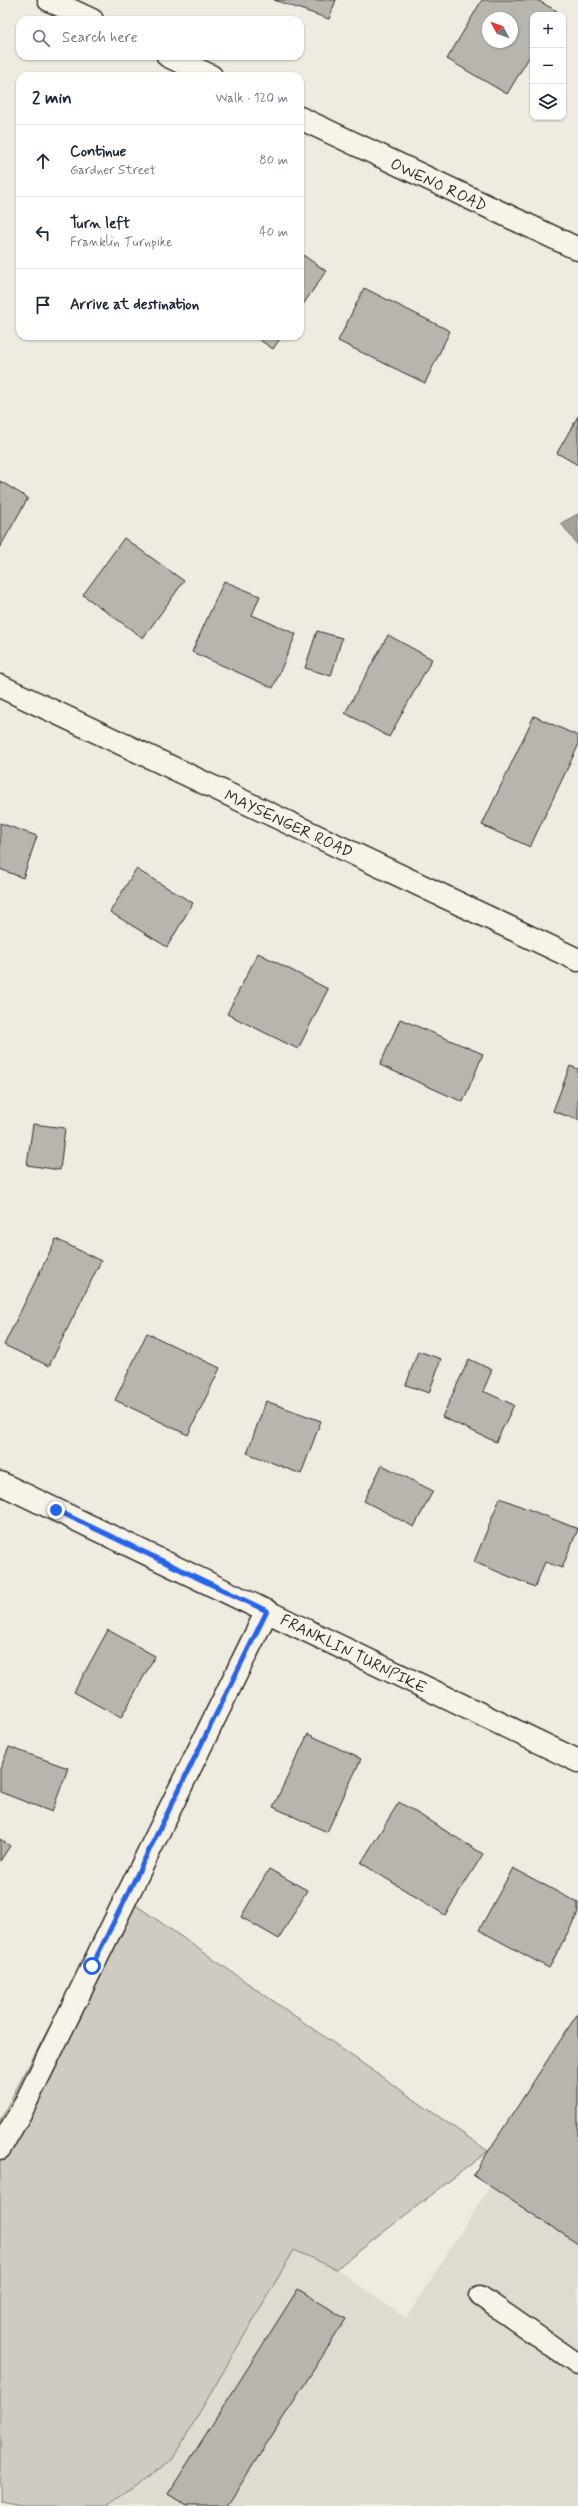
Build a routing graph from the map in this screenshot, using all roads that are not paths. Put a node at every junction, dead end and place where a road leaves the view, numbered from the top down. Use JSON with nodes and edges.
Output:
{"nodes":[{"id":1,"x":49,"y":0,"type":"edge"},
{"id":2,"x":83,"y":16,"type":"edge"},
{"id":3,"x":177,"y":60,"type":"edge"},
{"id":4,"x":202,"y":72,"type":"edge"},
{"id":5,"x":304,"y":120,"type":"edge"},
{"id":6,"x":578,"y":249,"type":"edge"},
{"id":7,"x":0,"y":686,"type":"edge"},
{"id":8,"x":578,"y":960,"type":"edge"},
{"id":9,"x":0,"y":1483,"type":"edge"},
{"id":10,"x":267,"y":1611,"type":"junction"},
{"id":11,"x":578,"y":1761,"type":"edge"},
{"id":12,"x":0,"y":2148,"type":"edge"},
{"id":13,"x":480,"y":2296,"type":"dead end"},
{"id":14,"x":578,"y":2364,"type":"edge"}],
"edges":[{"from":1,"to":2,"type":"street"},
{"from":3,"to":4,"type":"street"},
{"from":5,"to":6,"type":"street","name":"OWENO ROAD"},
{"from":7,"to":8,"type":"street","name":"MAYSENGER ROAD"},
{"from":9,"to":10,"type":"street","name":"FRANKLIN TURNPIKE"},
{"from":10,"to":11,"type":"street","name":"FRANKLIN TURNPIKE"},
{"from":10,"to":12,"type":"street"},
{"from":13,"to":14,"type":"lane"}]}
